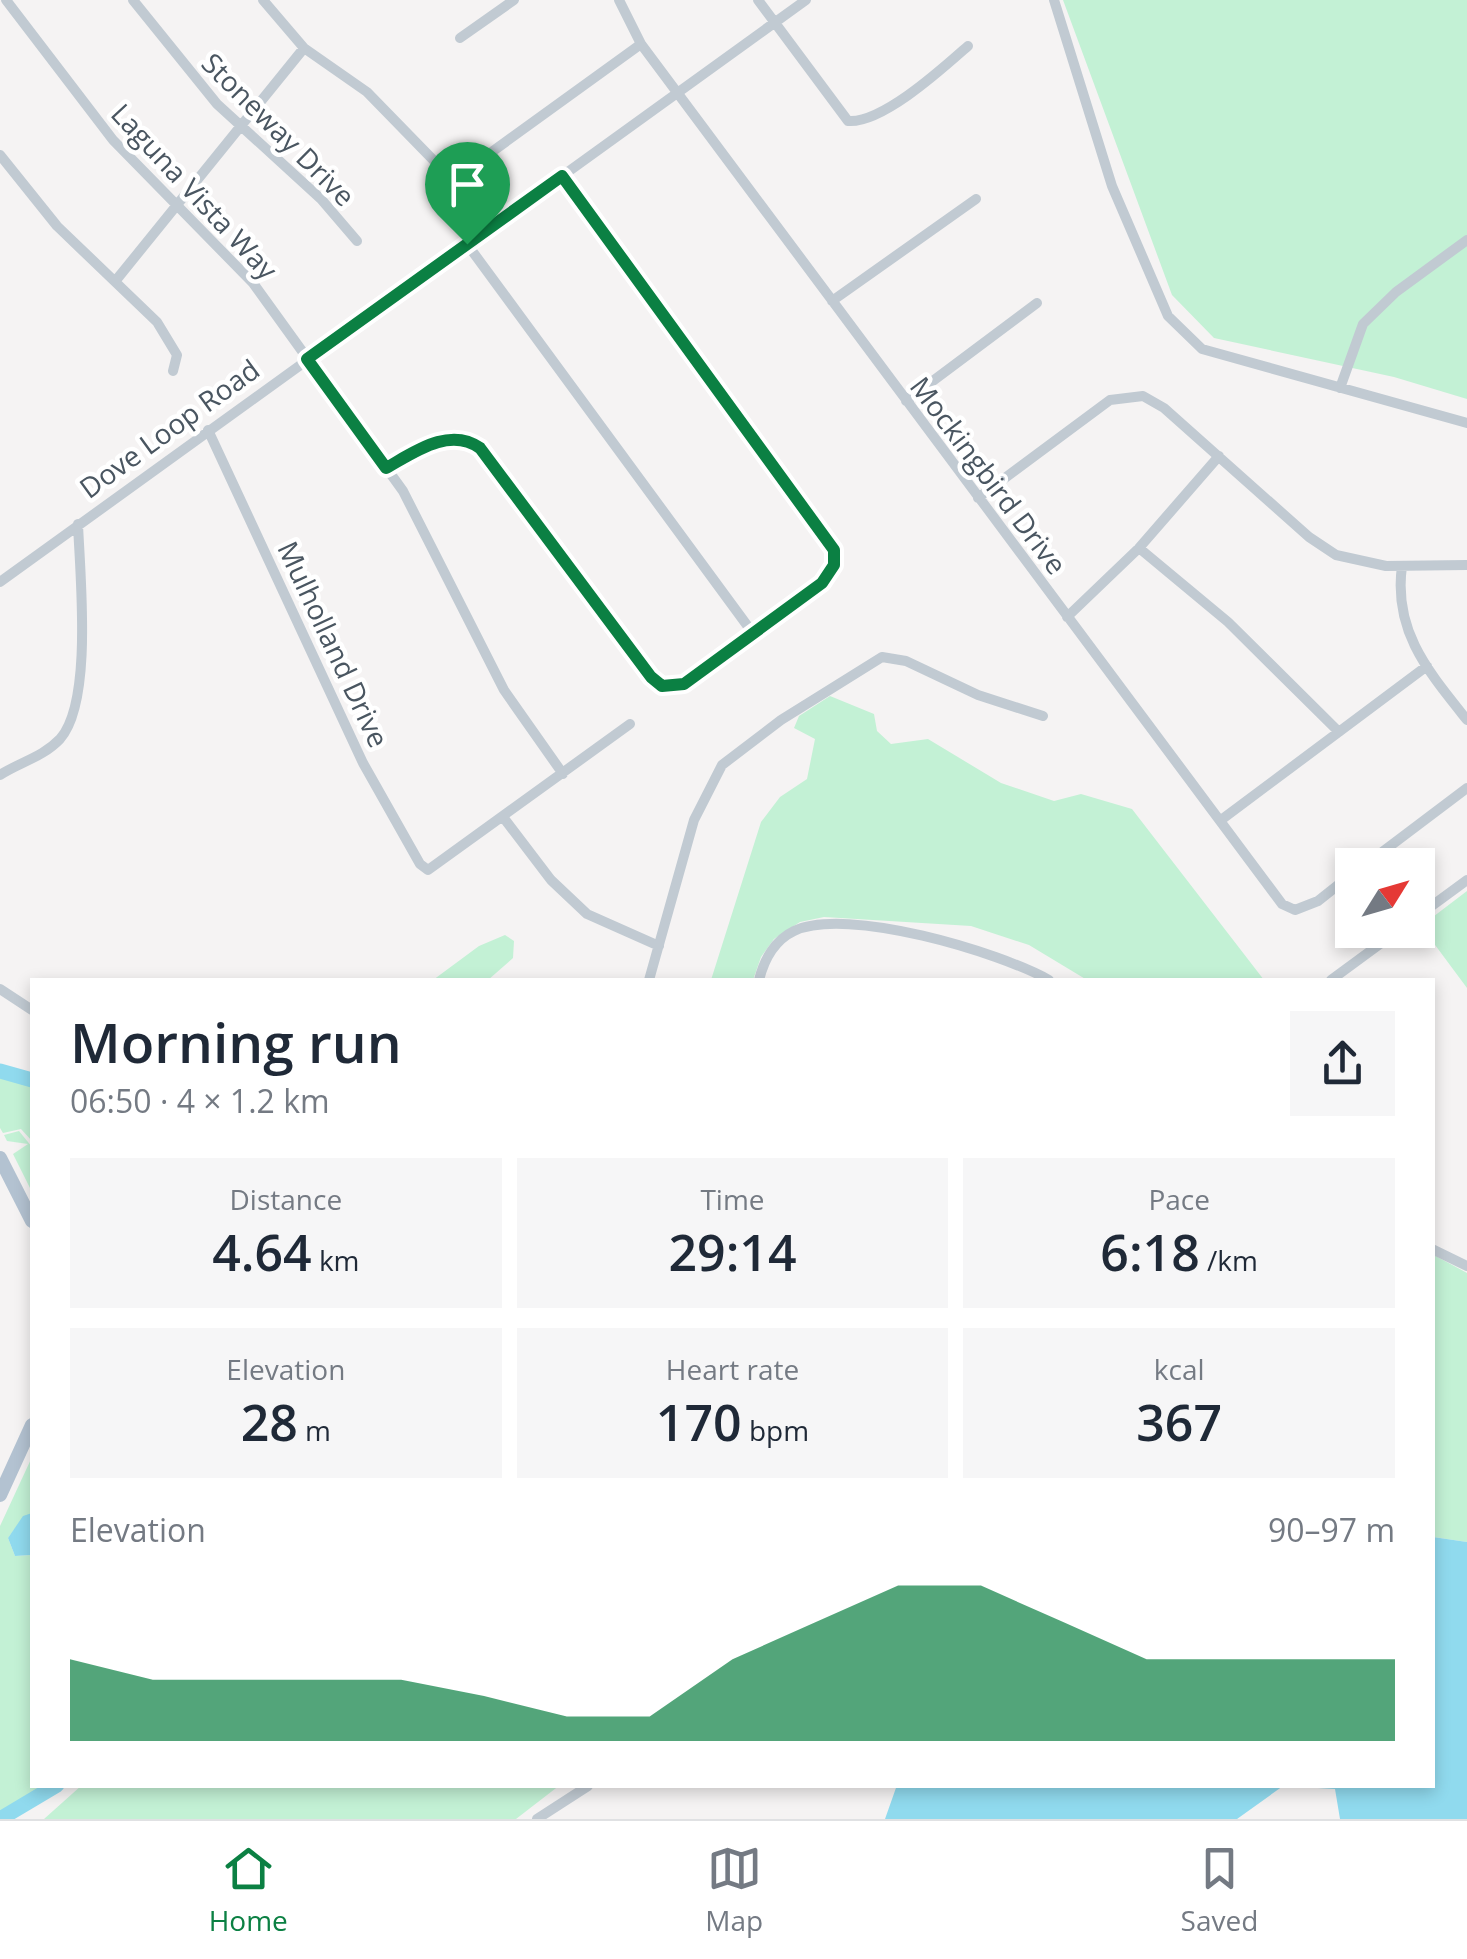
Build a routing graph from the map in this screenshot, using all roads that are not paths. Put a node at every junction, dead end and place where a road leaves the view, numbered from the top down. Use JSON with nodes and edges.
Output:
{"nodes":[{"id":1,"x":6,"y":0,"type":"edge"},
{"id":2,"x":134,"y":0,"type":"edge"},
{"id":3,"x":263,"y":0,"type":"edge"},
{"id":4,"x":514,"y":0,"type":"edge"},
{"id":5,"x":619,"y":0,"type":"edge"},
{"id":6,"x":758,"y":0,"type":"edge"},
{"id":7,"x":806,"y":0,"type":"edge"},
{"id":8,"x":1054,"y":0,"type":"edge"},
{"id":9,"x":774,"y":23,"type":"junction"},
{"id":10,"x":460,"y":38,"type":"dead end"},
{"id":11,"x":641,"y":44,"type":"junction"},
{"id":12,"x":968,"y":46,"type":"dead end"},
{"id":13,"x":304,"y":48,"type":"junction"},
{"id":14,"x":678,"y":92,"type":"junction"},
{"id":15,"x":240,"y":126,"type":"junction"},
{"id":16,"x":0,"y":155,"type":"edge"},
{"id":17,"x":562,"y":176,"type":"junction"},
{"id":18,"x":976,"y":198,"type":"dead end"},
{"id":19,"x":176,"y":204,"type":"junction"},
{"id":20,"x":1467,"y":240,"type":"edge"},
{"id":21,"x":357,"y":241,"type":"dead end"},
{"id":22,"x":467,"y":244,"type":"junction"},
{"id":23,"x":117,"y":279,"type":"junction"},
{"id":24,"x":832,"y":301,"type":"junction"},
{"id":25,"x":1036,"y":302,"type":"dead end"},
{"id":26,"x":307,"y":359,"type":"junction"},
{"id":27,"x":173,"y":371,"type":"dead end"},
{"id":28,"x":1340,"y":388,"type":"junction"},
{"id":29,"x":906,"y":401,"type":"junction"},
{"id":30,"x":1467,"y":423,"type":"edge"},
{"id":31,"x":208,"y":430,"type":"junction"},
{"id":32,"x":1219,"y":456,"type":"junction"},
{"id":33,"x":386,"y":468,"type":"junction"},
{"id":34,"x":978,"y":498,"type":"junction"},
{"id":35,"x":78,"y":524,"type":"junction"},
{"id":36,"x":1139,"y":548,"type":"junction"},
{"id":37,"x":1467,"y":565,"type":"edge"},
{"id":38,"x":1402,"y":566,"type":"junction"},
{"id":39,"x":0,"y":582,"type":"edge"},
{"id":40,"x":1067,"y":617,"type":"junction"},
{"id":41,"x":752,"y":632,"type":"junction"},
{"id":42,"x":1427,"y":666,"type":"junction"},
{"id":43,"x":1043,"y":716,"type":"dead end"},
{"id":44,"x":1467,"y":720,"type":"edge"},
{"id":45,"x":630,"y":724,"type":"dead end"},
{"id":46,"x":1339,"y":732,"type":"junction"},
{"id":47,"x":563,"y":774,"type":"junction"},
{"id":48,"x":0,"y":775,"type":"edge"},
{"id":49,"x":1467,"y":788,"type":"edge"},
{"id":50,"x":503,"y":818,"type":"junction"},
{"id":51,"x":1221,"y":820,"type":"junction"},
{"id":52,"x":1388,"y":848,"type":"edge"},
{"id":53,"x":1467,"y":880,"type":"edge"},
{"id":54,"x":1335,"y":888,"type":"edge"},
{"id":55,"x":1435,"y":904,"type":"edge"},
{"id":56,"x":659,"y":946,"type":"junction"},
{"id":57,"x":1374,"y":948,"type":"edge"},
{"id":58,"x":650,"y":978,"type":"edge"},
{"id":59,"x":760,"y":978,"type":"edge"},
{"id":60,"x":1045,"y":978,"type":"edge"},
{"id":61,"x":1333,"y":978,"type":"edge"},
{"id":62,"x":0,"y":989,"type":"edge"},
{"id":63,"x":30,"y":1009,"type":"edge"},
{"id":64,"x":2,"y":1162,"type":"edge"},
{"id":65,"x":30,"y":1217,"type":"edge"},
{"id":66,"x":1435,"y":1250,"type":"edge"},
{"id":67,"x":1467,"y":1266,"type":"edge"},
{"id":68,"x":30,"y":1429,"type":"edge"},
{"id":69,"x":0,"y":1494,"type":"edge"},
{"id":70,"x":585,"y":1788,"type":"edge"},
{"id":71,"x":537,"y":1819,"type":"edge"}],
"edges":[{"from":1,"to":19,"type":"street","name":"Laguna Vista Way"},
{"from":2,"to":15,"type":"street","name":"Stoneway Drive"},
{"from":3,"to":13,"type":"street"},
{"from":4,"to":10,"type":"street"},
{"from":5,"to":11,"type":"street","name":"Mockingbird Drive"},
{"from":6,"to":9,"type":"street"},
{"from":7,"to":9,"type":"street","name":"Dove Loop Road"},
{"from":8,"to":28,"type":"street"},
{"from":9,"to":12,"type":"street"},
{"from":9,"to":14,"type":"street","name":"Dove Loop Road"},
{"from":11,"to":13,"type":"street"},
{"from":11,"to":14,"type":"street","name":"Mockingbird Drive"},
{"from":13,"to":15,"type":"street"},
{"from":14,"to":17,"type":"street","name":"Dove Loop Road"},
{"from":14,"to":24,"type":"street","name":"Mockingbird Drive"},
{"from":15,"to":19,"type":"street"},
{"from":15,"to":21,"type":"street","name":"Stoneway Drive"},
{"from":16,"to":23,"type":"street"},
{"from":17,"to":22,"type":"street","name":"Dove Loop Road"},
{"from":17,"to":41,"type":"street"},
{"from":18,"to":24,"type":"street"},
{"from":19,"to":23,"type":"street"},
{"from":19,"to":26,"type":"street","name":"Laguna Vista Way"},
{"from":20,"to":28,"type":"street"},
{"from":22,"to":26,"type":"street","name":"Dove Loop Road"},
{"from":22,"to":41,"type":"street"},
{"from":23,"to":27,"type":"street"},
{"from":24,"to":29,"type":"street","name":"Mockingbird Drive"},
{"from":25,"to":29,"type":"street"},
{"from":26,"to":31,"type":"street","name":"Dove Loop Road"},
{"from":26,"to":33,"type":"street","name":"Laguna Vista Way"},
{"from":28,"to":30,"type":"street"},
{"from":29,"to":34,"type":"street","name":"Mockingbird Drive"},
{"from":31,"to":35,"type":"street","name":"Dove Loop Road"},
{"from":31,"to":50,"type":"street","name":"Mulholland Drive"},
{"from":32,"to":34,"type":"street"},
{"from":32,"to":36,"type":"street"},
{"from":32,"to":38,"type":"street"},
{"from":33,"to":41,"type":"street"},
{"from":33,"to":47,"type":"street","name":"Laguna Vista Way"},
{"from":34,"to":40,"type":"street","name":"Mockingbird Drive"},
{"from":35,"to":39,"type":"street","name":"Dove Loop Road"},
{"from":35,"to":48,"type":"street"},
{"from":36,"to":40,"type":"street"},
{"from":36,"to":46,"type":"street"},
{"from":37,"to":38,"type":"street"},
{"from":38,"to":42,"type":"street"},
{"from":40,"to":51,"type":"street","name":"Mockingbird Drive"},
{"from":42,"to":44,"type":"street"},
{"from":42,"to":46,"type":"street"},
{"from":43,"to":56,"type":"street"},
{"from":45,"to":47,"type":"street"},
{"from":46,"to":51,"type":"street"},
{"from":47,"to":50,"type":"street"},
{"from":49,"to":52,"type":"street"},
{"from":50,"to":56,"type":"street"},
{"from":51,"to":54,"type":"street","name":"Mockingbird Drive"},
{"from":53,"to":55,"type":"street"},
{"from":56,"to":58,"type":"street"},
{"from":57,"to":61,"type":"street"},
{"from":59,"to":60,"type":"street"},
{"from":62,"to":63,"type":"street"},
{"from":64,"to":65,"type":"main road"},
{"from":66,"to":67,"type":"street"},
{"from":68,"to":69,"type":"main road"},
{"from":70,"to":71,"type":"street"}]}
